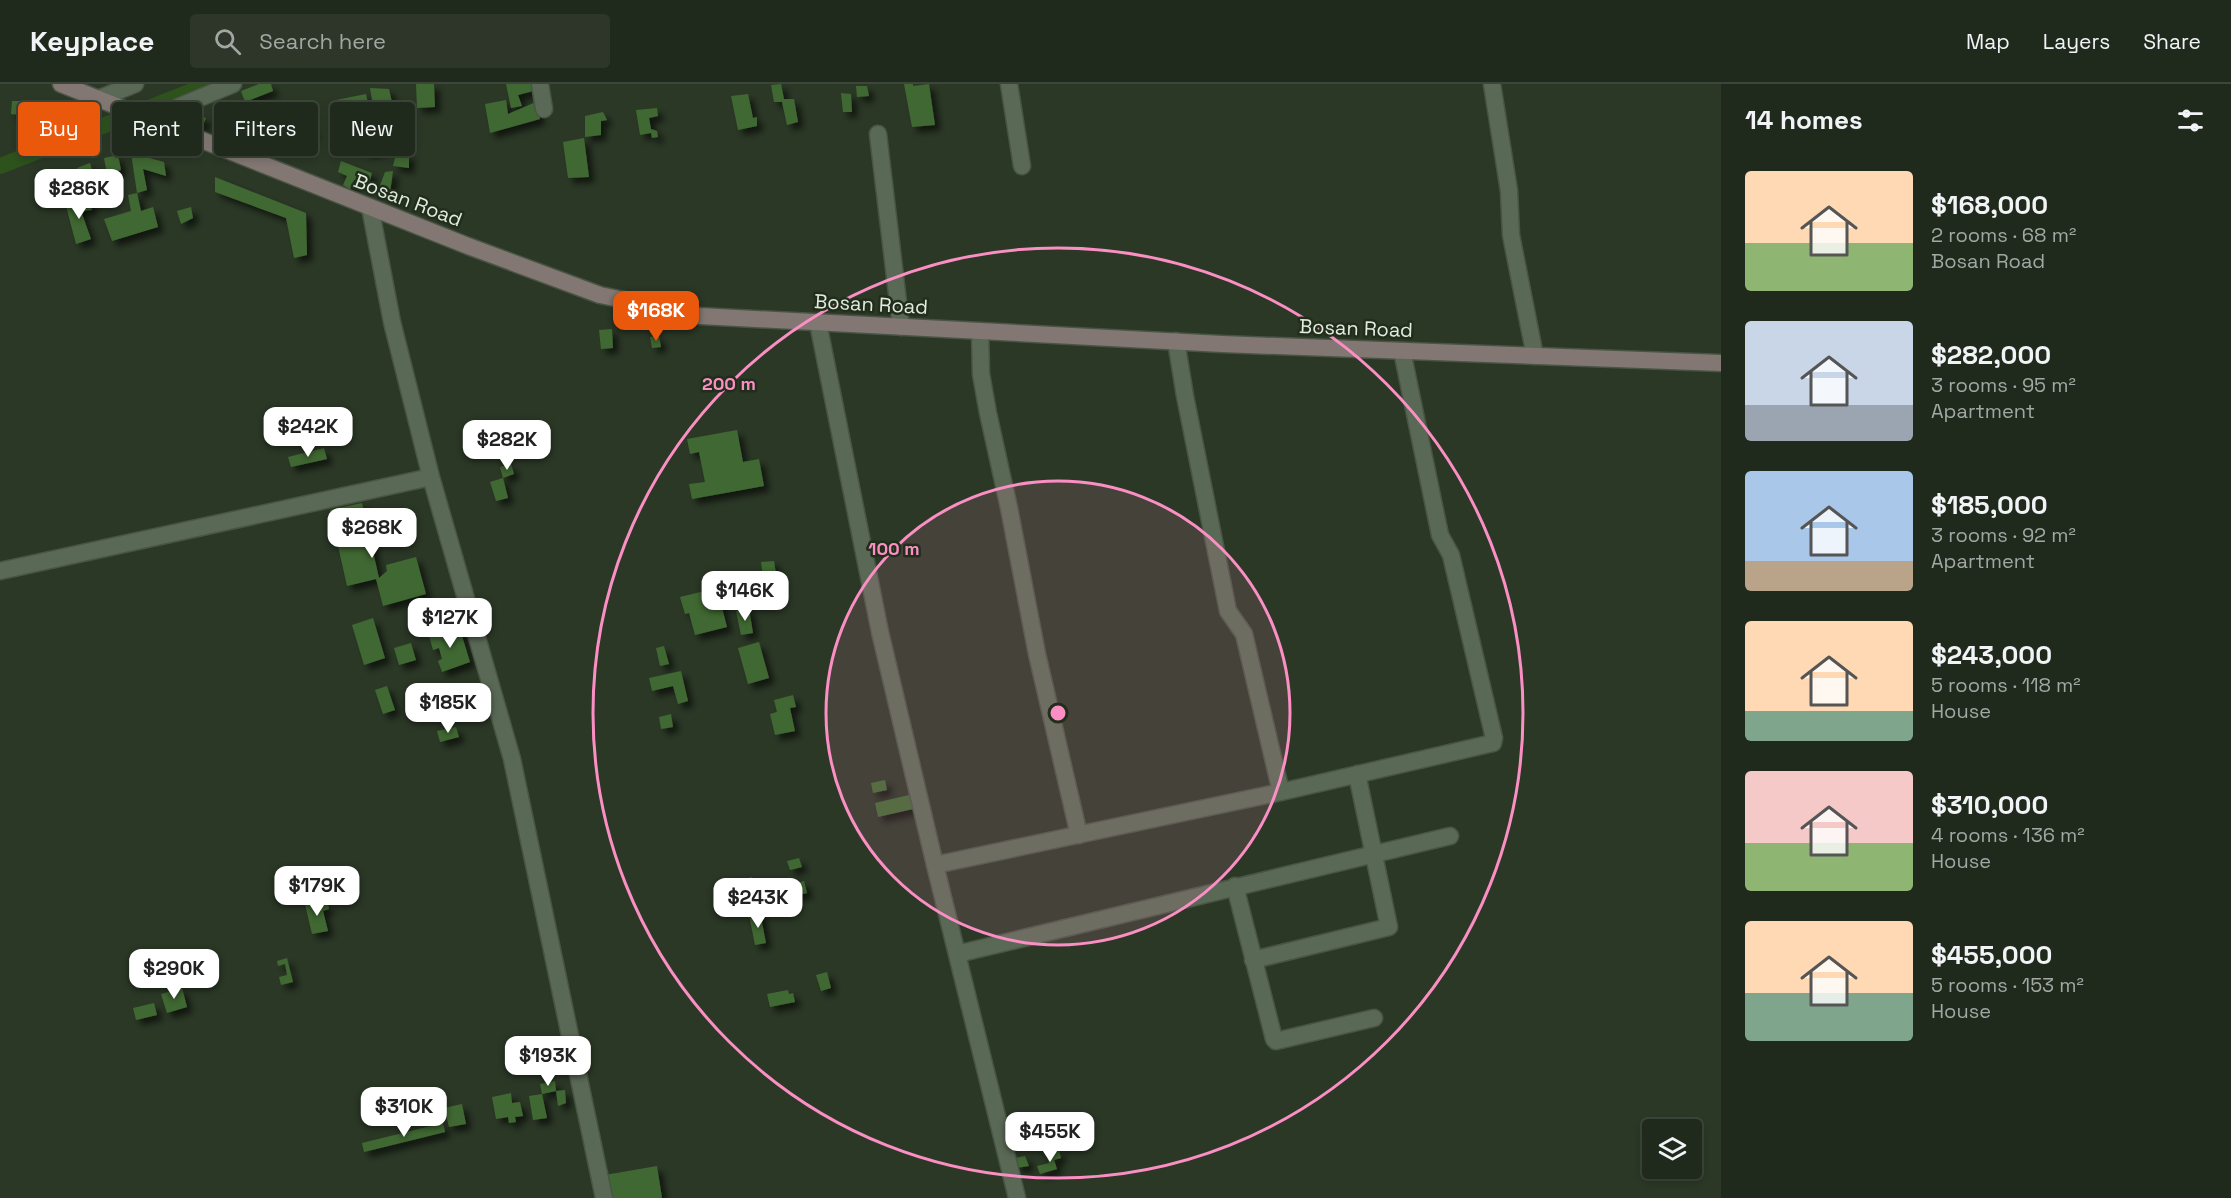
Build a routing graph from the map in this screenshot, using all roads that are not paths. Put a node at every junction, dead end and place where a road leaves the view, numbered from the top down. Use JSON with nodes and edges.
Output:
{"nodes":[{"id":1,"x":61,"y":84,"type":"edge"},
{"id":2,"x":135,"y":84,"type":"edge"},
{"id":3,"x":233,"y":84,"type":"edge"},
{"id":4,"x":540,"y":84,"type":"edge"},
{"id":5,"x":1009,"y":84,"type":"edge"},
{"id":6,"x":1492,"y":84,"type":"edge"},
{"id":7,"x":98,"y":99,"type":"junction"},
{"id":8,"x":190,"y":102,"type":"edge"},
{"id":9,"x":112,"y":105,"type":"edge"},
{"id":10,"x":544,"y":109,"type":"dead end"},
{"id":11,"x":878,"y":134,"type":"dead end"},
{"id":12,"x":202,"y":141,"type":"edge"},
{"id":13,"x":1022,"y":166,"type":"dead end"},
{"id":14,"x":370,"y":207,"type":"junction"},
{"id":15,"x":818,"y":323,"type":"junction"},
{"id":16,"x":901,"y":327,"type":"junction"},
{"id":17,"x":980,"y":331,"type":"junction"},
{"id":18,"x":1176,"y":341,"type":"junction"},
{"id":19,"x":1402,"y":351,"type":"junction"},
{"id":20,"x":1535,"y":356,"type":"junction"},
{"id":21,"x":1721,"y":363,"type":"edge"},
{"id":22,"x":431,"y":477,"type":"junction"},
{"id":23,"x":0,"y":571,"type":"edge"},
{"id":24,"x":1357,"y":774,"type":"junction"},
{"id":25,"x":1281,"y":792,"type":"junction"},
{"id":26,"x":1078,"y":835,"type":"junction"},
{"id":27,"x":1450,"y":836,"type":"dead end"},
{"id":28,"x":1374,"y":853,"type":"junction"},
{"id":29,"x":934,"y":865,"type":"junction"},
{"id":30,"x":1235,"y":886,"type":"junction"},
{"id":31,"x":957,"y":954,"type":"junction"},
{"id":32,"x":1253,"y":960,"type":"junction"},
{"id":33,"x":1374,"y":1018,"type":"dead end"},
{"id":34,"x":604,"y":1198,"type":"edge"},
{"id":35,"x":1017,"y":1198,"type":"edge"}],
"edges":[{"from":1,"to":7,"type":"main road","name":"Bosan Road"},
{"from":2,"to":7,"type":"street"},
{"from":3,"to":8,"type":"street"},
{"from":4,"to":10,"type":"street"},
{"from":5,"to":13,"type":"street"},
{"from":6,"to":20,"type":"street"},
{"from":7,"to":9,"type":"main road","name":"Bosan Road"},
{"from":11,"to":16,"type":"street"},
{"from":12,"to":14,"type":"main road","name":"Bosan Road"},
{"from":14,"to":15,"type":"main road","name":"Bosan Road"},
{"from":14,"to":22,"type":"street"},
{"from":15,"to":16,"type":"main road","name":"Bosan Road"},
{"from":15,"to":29,"type":"street"},
{"from":16,"to":17,"type":"main road","name":"Bosan Road"},
{"from":17,"to":18,"type":"main road","name":"Bosan Road"},
{"from":17,"to":26,"type":"street"},
{"from":18,"to":19,"type":"main road","name":"Bosan Road"},
{"from":18,"to":25,"type":"street"},
{"from":19,"to":20,"type":"main road","name":"Bosan Road"},
{"from":19,"to":24,"type":"street"},
{"from":20,"to":21,"type":"main road","name":"Bosan Road"},
{"from":22,"to":23,"type":"street"},
{"from":22,"to":34,"type":"street"},
{"from":24,"to":25,"type":"street"},
{"from":24,"to":28,"type":"street"},
{"from":25,"to":26,"type":"street"},
{"from":26,"to":29,"type":"street"},
{"from":27,"to":28,"type":"street"},
{"from":28,"to":30,"type":"street"},
{"from":28,"to":32,"type":"street"},
{"from":29,"to":31,"type":"street"},
{"from":30,"to":31,"type":"street"},
{"from":30,"to":32,"type":"street"},
{"from":31,"to":35,"type":"street"},
{"from":32,"to":33,"type":"street"}]}
